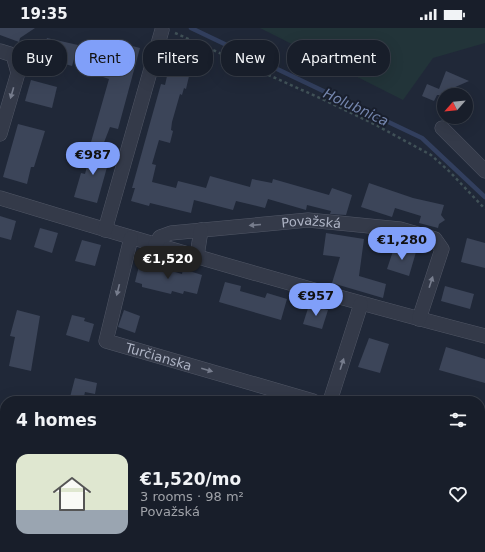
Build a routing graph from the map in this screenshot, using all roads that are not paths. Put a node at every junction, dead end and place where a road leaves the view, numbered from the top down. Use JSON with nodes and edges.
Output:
{"nodes":[{"id":1,"x":162,"y":30,"type":"road end"},
{"id":2,"x":0,"y":51,"type":"edge"},
{"id":3,"x":442,"y":128,"type":"dead end"},
{"id":4,"x":0,"y":134,"type":"edge"},
{"id":5,"x":485,"y":171,"type":"edge"},
{"id":6,"x":0,"y":198,"type":"edge"},
{"id":7,"x":105,"y":230,"type":"junction"},
{"id":8,"x":201,"y":230,"type":"junction"},
{"id":9,"x":131,"y":238,"type":"junction"},
{"id":10,"x":155,"y":245,"type":"junction"},
{"id":11,"x":197,"y":256,"type":"junction"},
{"id":12,"x":361,"y":304,"type":"junction"},
{"id":13,"x":419,"y":319,"type":"junction"},
{"id":14,"x":485,"y":336,"type":"edge"},
{"id":15,"x":296,"y":396,"type":"edge"},
{"id":16,"x":332,"y":396,"type":"edge"}],
"edges":[{"from":1,"to":7,"type":"street"},
{"from":2,"to":4,"type":"street","one_way":true},
{"from":3,"to":5,"type":"street"},
{"from":6,"to":7,"type":"street"},
{"from":7,"to":9,"type":"street"},
{"from":8,"to":10,"type":"street","name":"Považská"},
{"from":8,"to":11,"type":"street"},
{"from":13,"to":8,"type":"street","name":"Považská","one_way":true},
{"from":9,"to":10,"type":"street"},
{"from":9,"to":15,"type":"street","name":"Turčianska","one_way":true},
{"from":10,"to":11,"type":"street"},
{"from":11,"to":12,"type":"street"},
{"from":12,"to":13,"type":"street"},
{"from":16,"to":12,"type":"street","one_way":true},
{"from":13,"to":14,"type":"street"}]}
